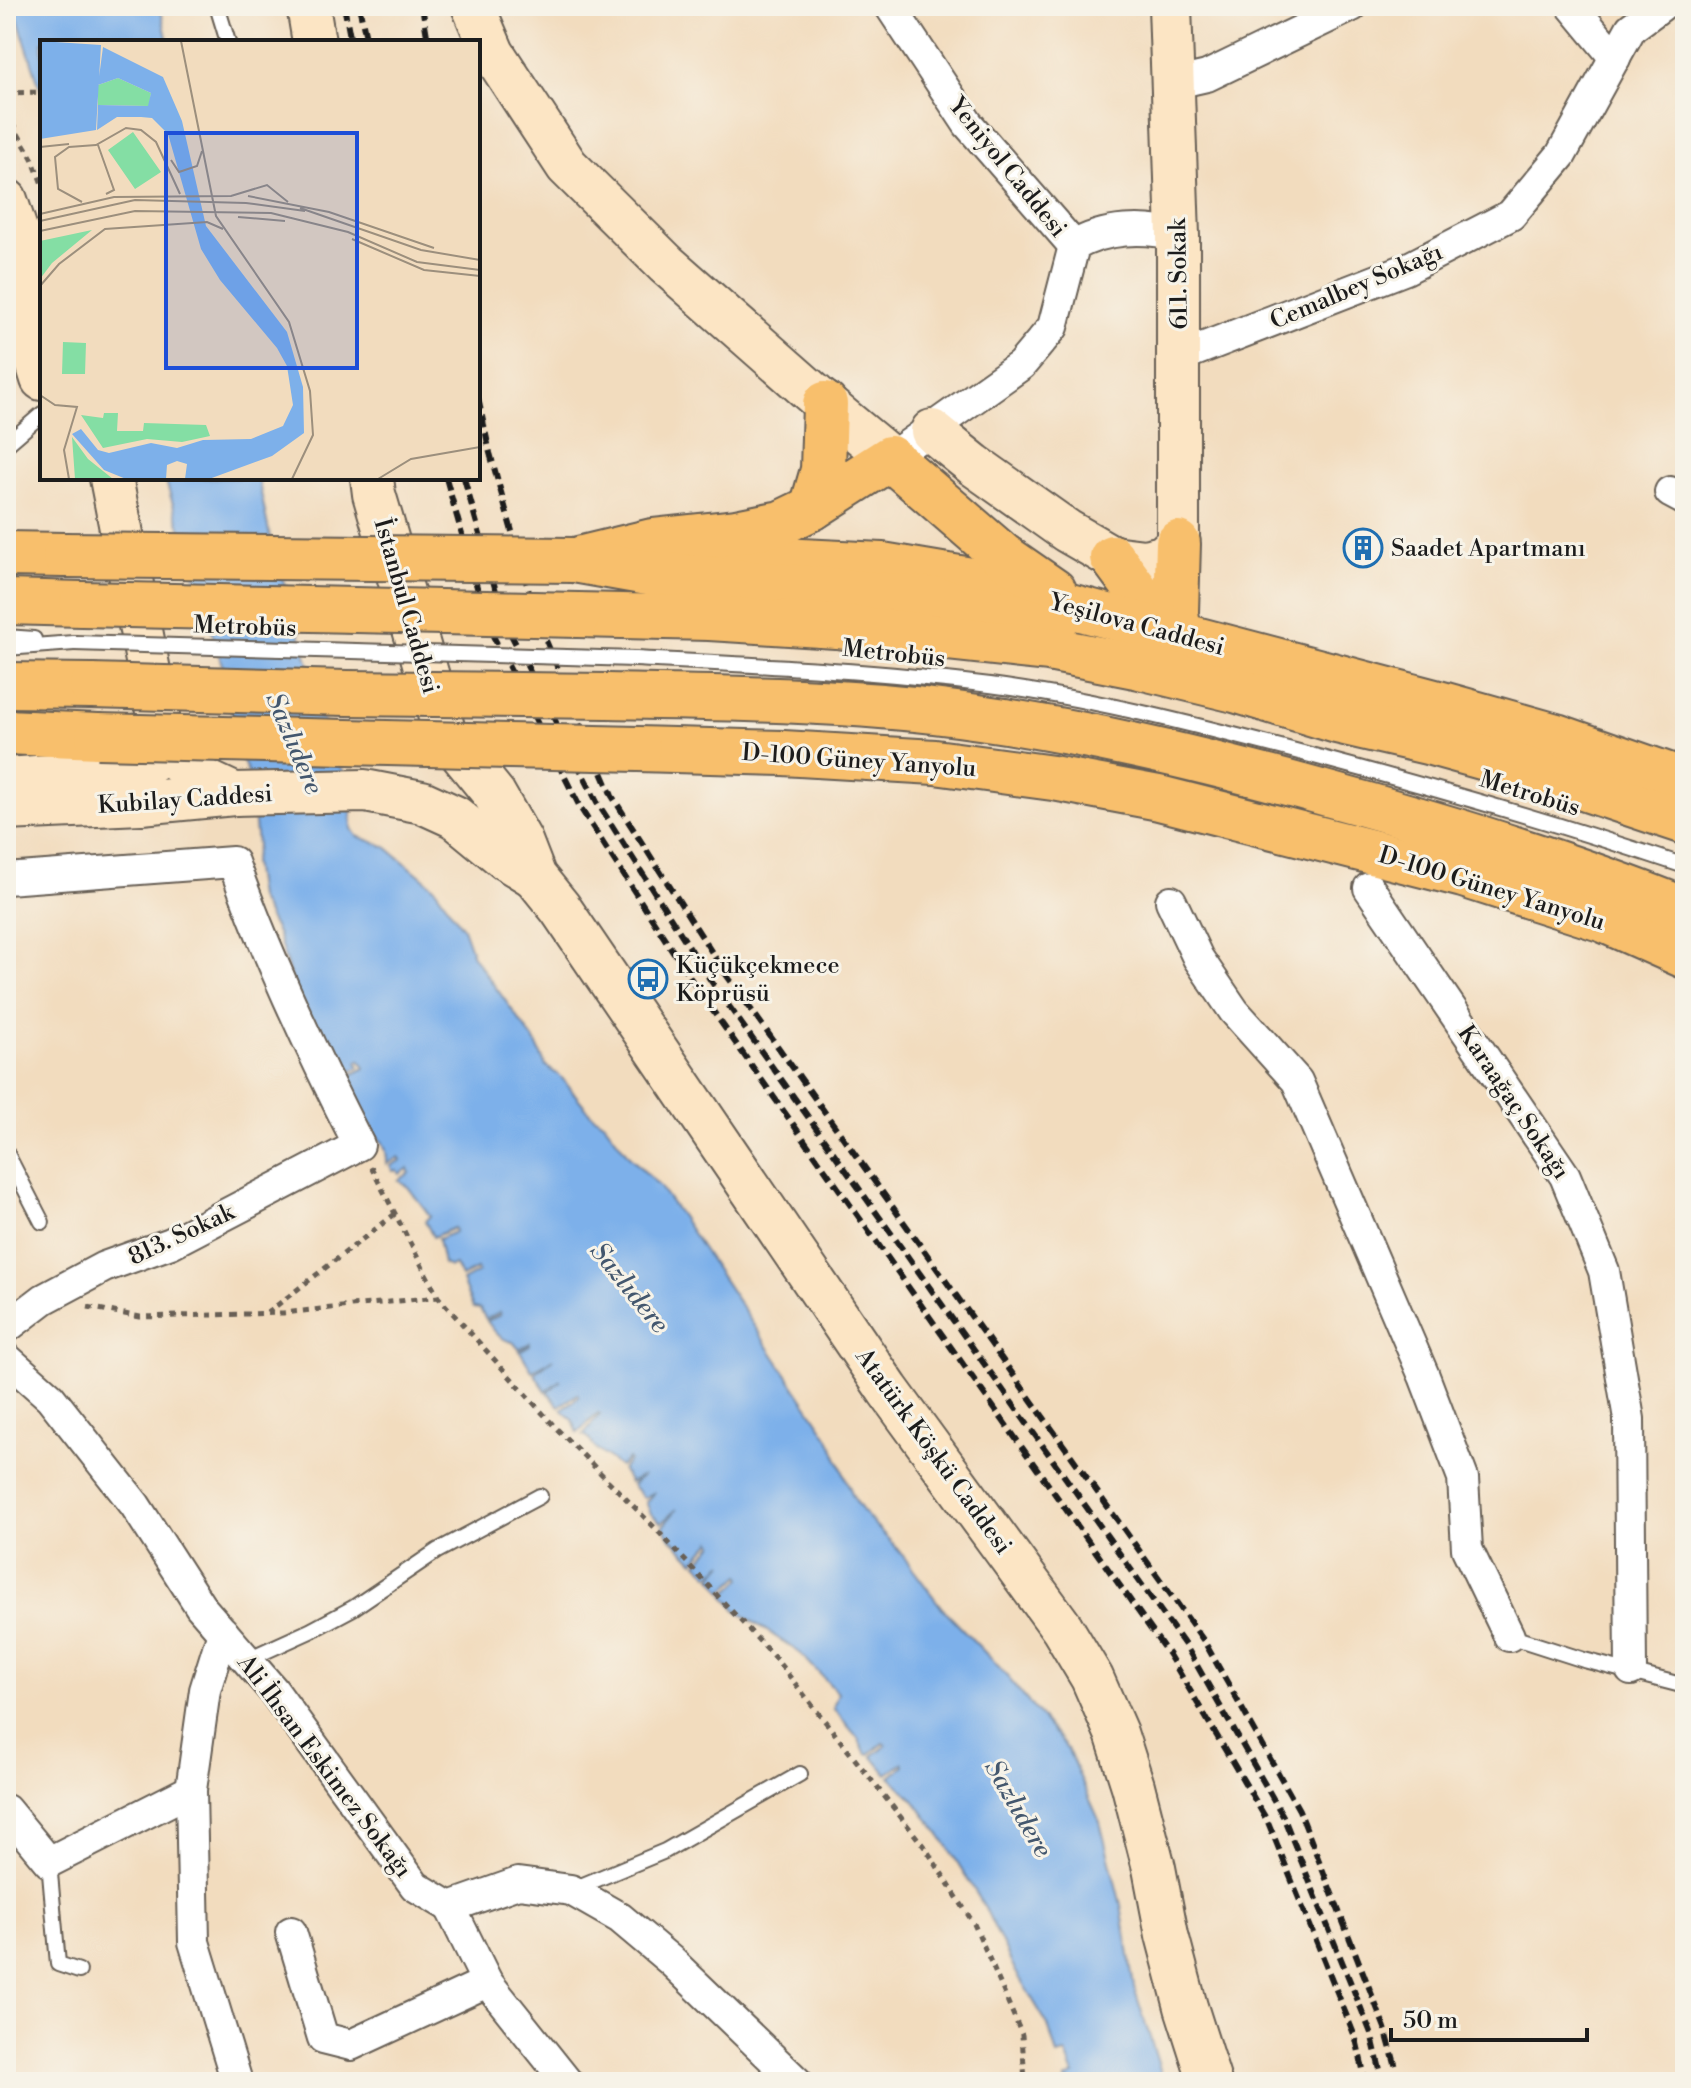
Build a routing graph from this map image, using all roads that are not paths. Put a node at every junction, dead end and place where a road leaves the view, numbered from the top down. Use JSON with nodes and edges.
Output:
{"nodes":[{"id":1,"x":217,"y":6,"type":"edge"},
{"id":2,"x":308,"y":6,"type":"edge"},
{"id":3,"x":473,"y":6,"type":"edge"},
{"id":4,"x":890,"y":6,"type":"edge"},
{"id":5,"x":1170,"y":6,"type":"edge"},
{"id":6,"x":1352,"y":6,"type":"edge"},
{"id":7,"x":1572,"y":6,"type":"edge"},
{"id":8,"x":1661,"y":6,"type":"edge"},
{"id":9,"x":227,"y":40,"type":"edge"},
{"id":10,"x":314,"y":40,"type":"edge"},
{"id":11,"x":1615,"y":58,"type":"junction"},
{"id":12,"x":1172,"y":84,"type":"junction"},
{"id":13,"x":6,"y":171,"type":"edge"},
{"id":14,"x":6,"y":200,"type":"edge"},
{"id":15,"x":1178,"y":236,"type":"junction"},
{"id":16,"x":40,"y":237,"type":"edge"},
{"id":17,"x":1074,"y":246,"type":"junction"},
{"id":18,"x":6,"y":265,"type":"edge"},
{"id":19,"x":40,"y":298,"type":"edge"},
{"id":20,"x":1179,"y":357,"type":"junction"},
{"id":21,"x":40,"y":373,"type":"edge"},
{"id":22,"x":825,"y":404,"type":"junction"},
{"id":23,"x":40,"y":416,"type":"edge"},
{"id":24,"x":932,"y":431,"type":"junction"},
{"id":25,"x":6,"y":445,"type":"edge"},
{"id":26,"x":890,"y":458,"type":"junction"},
{"id":27,"x":90,"y":480,"type":"edge"},
{"id":28,"x":111,"y":480,"type":"edge"},
{"id":29,"x":371,"y":483,"type":"edge"},
{"id":30,"x":812,"y":508,"type":"junction"},
{"id":31,"x":121,"y":537,"type":"junction"},
{"id":32,"x":1178,"y":543,"type":"junction"},
{"id":33,"x":6,"y":554,"type":"edge"},
{"id":34,"x":1112,"y":557,"type":"junction"},
{"id":35,"x":574,"y":560,"type":"junction"},
{"id":36,"x":6,"y":602,"type":"edge"},
{"id":37,"x":1083,"y":609,"type":"junction"},
{"id":38,"x":78,"y":624,"type":"junction"},
{"id":39,"x":1179,"y":635,"type":"junction"},
{"id":40,"x":6,"y":637,"type":"edge"},
{"id":41,"x":6,"y":648,"type":"edge"},
{"id":42,"x":6,"y":685,"type":"edge"},
{"id":43,"x":1235,"y":690,"type":"junction"},
{"id":44,"x":6,"y":732,"type":"edge"},
{"id":45,"x":445,"y":734,"type":"junction"},
{"id":46,"x":165,"y":752,"type":"junction"},
{"id":47,"x":6,"y":779,"type":"edge"},
{"id":48,"x":1685,"y":781,"type":"edge"},
{"id":49,"x":365,"y":791,"type":"junction"},
{"id":50,"x":234,"y":794,"type":"junction"},
{"id":51,"x":6,"y":809,"type":"edge"},
{"id":52,"x":1685,"y":822,"type":"edge"},
{"id":53,"x":1685,"y":866,"type":"edge"},
{"id":54,"x":535,"y":877,"type":"junction"},
{"id":55,"x":6,"y":879,"type":"edge"},
{"id":56,"x":1369,"y":888,"type":"dead end"},
{"id":57,"x":1171,"y":901,"type":"dead end"},
{"id":58,"x":1679,"y":944,"type":"edge"},
{"id":59,"x":6,"y":1152,"type":"edge"},
{"id":60,"x":42,"y":1222,"type":"dead end"},
{"id":61,"x":6,"y":1328,"type":"edge"},
{"id":62,"x":6,"y":1358,"type":"edge"},
{"id":63,"x":540,"y":1496,"type":"dead end"},
{"id":64,"x":223,"y":1632,"type":"junction"},
{"id":65,"x":1509,"y":1636,"type":"joint"},
{"id":66,"x":246,"y":1660,"type":"junction"},
{"id":67,"x":1631,"y":1670,"type":"junction"},
{"id":68,"x":1685,"y":1686,"type":"edge"},
{"id":69,"x":800,"y":1774,"type":"dead end"},
{"id":70,"x":191,"y":1790,"type":"junction"},
{"id":71,"x":6,"y":1810,"type":"edge"},
{"id":72,"x":49,"y":1862,"type":"junction"},
{"id":73,"x":571,"y":1890,"type":"junction"},
{"id":74,"x":450,"y":1907,"type":"junction"},
{"id":75,"x":291,"y":1932,"type":"dead end"},
{"id":76,"x":79,"y":1971,"type":"dead end"},
{"id":77,"x":487,"y":1982,"type":"junction"},
{"id":78,"x":237,"y":2082,"type":"edge"},
{"id":79,"x":567,"y":2082,"type":"edge"},
{"id":80,"x":797,"y":2082,"type":"edge"},
{"id":81,"x":1210,"y":2082,"type":"edge"}],
"edges":[{"from":1,"to":9,"type":"lane"},
{"from":2,"to":10,"type":"main road"},
{"from":3,"to":22,"type":"main road"},
{"from":4,"to":17,"type":"street","name":"Yeniyol Caddesi"},
{"from":5,"to":12,"type":"main road","name":"611. Sokak"},
{"from":6,"to":12,"type":"street"},
{"from":7,"to":11,"type":"street"},
{"from":8,"to":11,"type":"street","name":"Cemalbey Sokağı"},
{"from":11,"to":20,"type":"street","name":"Cemalbey Sokağı"},
{"from":12,"to":15,"type":"main road","name":"611. Sokak"},
{"from":13,"to":16,"type":"main road"},
{"from":14,"to":19,"type":"main road"},
{"from":15,"to":17,"type":"street"},
{"from":15,"to":20,"type":"main road","name":"611. Sokak"},
{"from":17,"to":24,"type":"street"},
{"from":18,"to":21,"type":"main road"},
{"from":20,"to":32,"type":"main road","name":"611. Sokak"},
{"from":22,"to":26,"type":"main road"},
{"from":22,"to":30,"type":"main road"},
{"from":23,"to":25,"type":"lane"},
{"from":24,"to":26,"type":"street"},
{"from":24,"to":34,"type":"main road"},
{"from":26,"to":30,"type":"main road"},
{"from":26,"to":37,"type":"main road"},
{"from":27,"to":31,"type":"main road"},
{"from":28,"to":31,"type":"main road"},
{"from":29,"to":45,"type":"main road","name":"İstanbul Caddesi"},
{"from":30,"to":35,"type":"main road"},
{"from":31,"to":46,"type":"main road"},
{"from":32,"to":34,"type":"main road"},
{"from":32,"to":39,"type":"main road"},
{"from":33,"to":35,"type":"main road","bridge":true},
{"from":34,"to":39,"type":"main road"},
{"from":35,"to":37,"type":"main road","name":"Yeşilova Caddesi"},
{"from":35,"to":43,"type":"main road"},
{"from":36,"to":38,"type":"main road"},
{"from":37,"to":39,"type":"main road","name":"Yeşilova Caddesi"},
{"from":38,"to":40,"type":"lane","name":"Metrobüs"},
{"from":38,"to":41,"type":"lane","name":"Metrobüs"},
{"from":38,"to":43,"type":"main road","bridge":true},
{"from":38,"to":53,"type":"lane","name":"Metrobüs","bridge":true},
{"from":39,"to":48,"type":"main road","name":"Yeşilova Caddesi"},
{"from":42,"to":58,"type":"main road","bridge":true},
{"from":43,"to":52,"type":"main road"},
{"from":44,"to":58,"type":"main road","name":"D-100 Güney Yanyolu","bridge":true},
{"from":45,"to":49,"type":"main road"},
{"from":45,"to":54,"type":"main road"},
{"from":46,"to":47,"type":"main road","name":"Kubilay Caddesi"},
{"from":46,"to":50,"type":"main road"},
{"from":49,"to":50,"type":"main road","name":"Kubilay Caddesi"},
{"from":49,"to":54,"type":"main road","name":"Kubilay Caddesi"},
{"from":50,"to":51,"type":"main road","name":"Kubilay Caddesi"},
{"from":54,"to":81,"type":"main road","name":"Atatürk Köşkü Caddesi"},
{"from":55,"to":61,"type":"street","name":"813. Sokak"},
{"from":56,"to":67,"type":"street","name":"Karaağaç Sokağı"},
{"from":57,"to":65,"type":"street"},
{"from":59,"to":60,"type":"lane"},
{"from":62,"to":64,"type":"street","name":"Ali İhsan Eskimez Sokağı"},
{"from":63,"to":66,"type":"lane"},
{"from":64,"to":66,"type":"street","name":"Ali İhsan Eskimez Sokağı"},
{"from":64,"to":70,"type":"street"},
{"from":65,"to":67,"type":"lane"},
{"from":66,"to":74,"type":"street","name":"Ali İhsan Eskimez Sokağı"},
{"from":67,"to":68,"type":"lane"},
{"from":69,"to":73,"type":"lane"},
{"from":70,"to":72,"type":"street"},
{"from":70,"to":78,"type":"street"},
{"from":71,"to":72,"type":"street"},
{"from":72,"to":76,"type":"lane"},
{"from":73,"to":74,"type":"street"},
{"from":73,"to":80,"type":"street"},
{"from":74,"to":77,"type":"street"},
{"from":75,"to":77,"type":"street"},
{"from":77,"to":79,"type":"street"}]}
